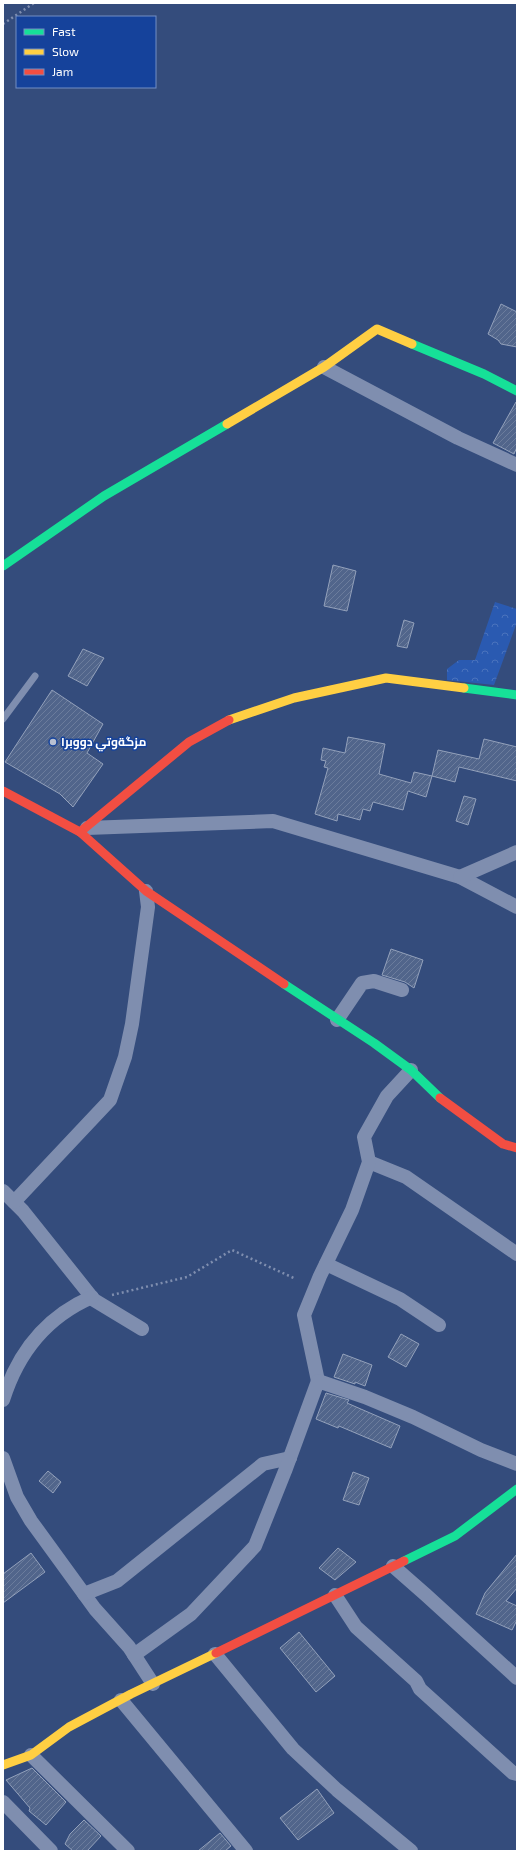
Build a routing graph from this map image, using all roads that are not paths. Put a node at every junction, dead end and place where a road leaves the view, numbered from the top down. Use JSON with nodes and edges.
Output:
{"nodes":[{"id":1,"x":324,"y":367,"type":"junction"},
{"id":2,"x":517,"y":391,"type":"edge"},
{"id":3,"x":517,"y":465,"type":"edge"},
{"id":4,"x":3,"y":566,"type":"edge"},
{"id":5,"x":34,"y":676,"type":"dead end"},
{"id":6,"x":517,"y":695,"type":"edge"},
{"id":7,"x":3,"y":719,"type":"edge"},
{"id":8,"x":3,"y":791,"type":"edge"},
{"id":9,"x":84,"y":830,"type":"junction"},
{"id":10,"x":517,"y":852,"type":"edge"},
{"id":11,"x":460,"y":877,"type":"junction"},
{"id":12,"x":146,"y":891,"type":"junction"},
{"id":13,"x":517,"y":907,"type":"edge"},
{"id":14,"x":402,"y":990,"type":"dead end"},
{"id":15,"x":338,"y":1020,"type":"junction"},
{"id":16,"x":412,"y":1070,"type":"junction"},
{"id":17,"x":517,"y":1148,"type":"edge"},
{"id":18,"x":369,"y":1162,"type":"junction"},
{"id":19,"x":3,"y":1192,"type":"edge"},
{"id":20,"x":14,"y":1202,"type":"junction"},
{"id":21,"x":517,"y":1254,"type":"edge"},
{"id":22,"x":326,"y":1264,"type":"junction"},
{"id":23,"x":93,"y":1299,"type":"junction"},
{"id":24,"x":439,"y":1326,"type":"dead end"},
{"id":25,"x":142,"y":1329,"type":"dead end"},
{"id":26,"x":6,"y":1379,"type":"edge"},
{"id":27,"x":318,"y":1382,"type":"junction"},
{"id":28,"x":3,"y":1400,"type":"edge"},
{"id":29,"x":3,"y":1458,"type":"edge"},
{"id":30,"x":290,"y":1458,"type":"junction"},
{"id":31,"x":517,"y":1464,"type":"edge"},
{"id":32,"x":517,"y":1489,"type":"edge"},
{"id":33,"x":393,"y":1566,"type":"junction"},
{"id":34,"x":84,"y":1594,"type":"junction"},
{"id":35,"x":335,"y":1595,"type":"junction"},
{"id":36,"x":215,"y":1654,"type":"junction"},
{"id":37,"x":134,"y":1655,"type":"junction"},
{"id":38,"x":517,"y":1678,"type":"edge"},
{"id":39,"x":153,"y":1684,"type":"junction"},
{"id":40,"x":121,"y":1700,"type":"junction"},
{"id":41,"x":30,"y":1755,"type":"junction"},
{"id":42,"x":3,"y":1765,"type":"edge"},
{"id":43,"x":517,"y":1774,"type":"edge"},
{"id":44,"x":3,"y":1802,"type":"edge"},
{"id":45,"x":51,"y":1851,"type":"edge"},
{"id":46,"x":128,"y":1851,"type":"edge"},
{"id":47,"x":246,"y":1851,"type":"edge"},
{"id":48,"x":411,"y":1851,"type":"edge"}],
"edges":[{"from":1,"to":2,"type":"street"},
{"from":1,"to":3,"type":"street"},
{"from":1,"to":4,"type":"street"},
{"from":5,"to":7,"type":"lane"},
{"from":6,"to":9,"type":"street"},
{"from":8,"to":9,"type":"street"},
{"from":9,"to":11,"type":"street"},
{"from":9,"to":12,"type":"street"},
{"from":10,"to":11,"type":"street"},
{"from":11,"to":13,"type":"street"},
{"from":12,"to":15,"type":"street"},
{"from":12,"to":20,"type":"street"},
{"from":14,"to":15,"type":"street"},
{"from":15,"to":16,"type":"street"},
{"from":16,"to":17,"type":"street"},
{"from":16,"to":18,"type":"street"},
{"from":18,"to":21,"type":"street"},
{"from":18,"to":22,"type":"street"},
{"from":19,"to":20,"type":"street"},
{"from":20,"to":23,"type":"street"},
{"from":22,"to":24,"type":"street"},
{"from":22,"to":27,"type":"street"},
{"from":23,"to":25,"type":"street"},
{"from":23,"to":26,"type":"street"},
{"from":26,"to":28,"type":"street"},
{"from":27,"to":30,"type":"street"},
{"from":27,"to":31,"type":"street"},
{"from":29,"to":34,"type":"street"},
{"from":30,"to":34,"type":"street"},
{"from":30,"to":37,"type":"street"},
{"from":32,"to":33,"type":"street"},
{"from":33,"to":35,"type":"street"},
{"from":33,"to":38,"type":"street"},
{"from":34,"to":37,"type":"street"},
{"from":35,"to":36,"type":"street"},
{"from":35,"to":43,"type":"street"},
{"from":36,"to":39,"type":"street"},
{"from":36,"to":48,"type":"street"},
{"from":37,"to":39,"type":"street"},
{"from":39,"to":40,"type":"street"},
{"from":40,"to":41,"type":"street"},
{"from":40,"to":47,"type":"street"},
{"from":41,"to":42,"type":"street"},
{"from":41,"to":46,"type":"street"},
{"from":44,"to":45,"type":"street"}]}
